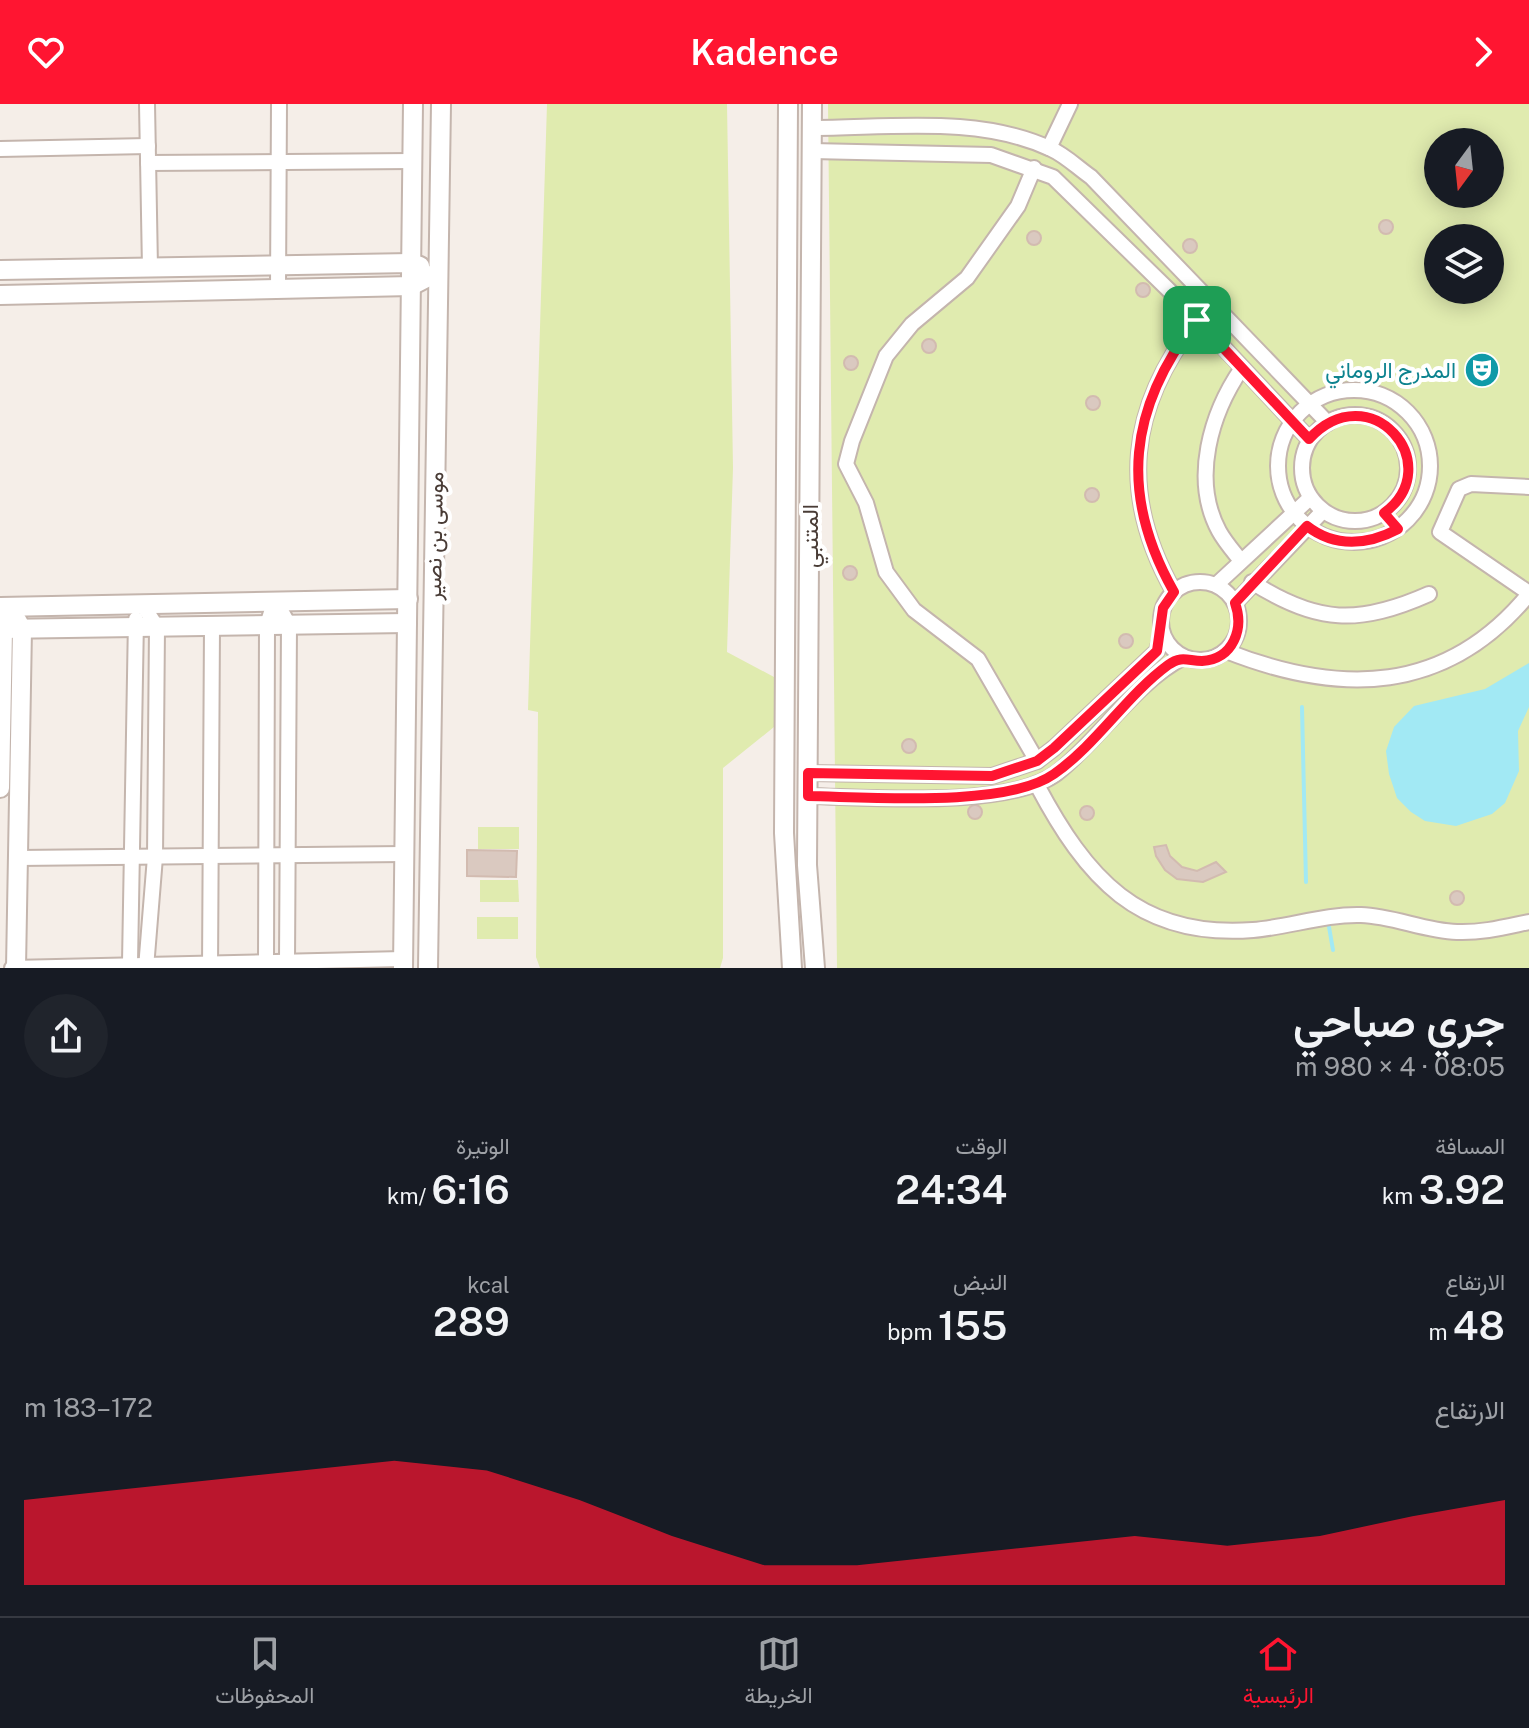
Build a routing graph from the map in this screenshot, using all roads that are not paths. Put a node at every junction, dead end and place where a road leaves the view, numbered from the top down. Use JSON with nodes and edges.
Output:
{"nodes":[{"id":1,"x":147,"y":104,"type":"edge"},
{"id":2,"x":279,"y":104,"type":"edge"},
{"id":3,"x":413,"y":104,"type":"edge"},
{"id":4,"x":441,"y":104,"type":"edge"},
{"id":5,"x":788,"y":104,"type":"edge"},
{"id":6,"x":812,"y":104,"type":"edge"},
{"id":7,"x":1070,"y":104,"type":"edge"},
{"id":8,"x":812,"y":128,"type":"junction"},
{"id":9,"x":148,"y":146,"type":"junction"},
{"id":10,"x":1049,"y":148,"type":"junction"},
{"id":11,"x":0,"y":149,"type":"edge"},
{"id":12,"x":812,"y":151,"type":"junction"},
{"id":13,"x":412,"y":161,"type":"junction"},
{"id":14,"x":279,"y":162,"type":"junction"},
{"id":15,"x":148,"y":163,"type":"junction"},
{"id":16,"x":1034,"y":168,"type":"junction"},
{"id":17,"x":411,"y":263,"type":"junction"},
{"id":18,"x":278,"y":265,"type":"junction"},
{"id":19,"x":150,"y":268,"type":"junction"},
{"id":20,"x":0,"y":270,"type":"edge"},
{"id":21,"x":438,"y":272,"type":"junction"},
{"id":22,"x":411,"y":286,"type":"junction"},
{"id":23,"x":278,"y":289,"type":"junction"},
{"id":24,"x":0,"y":295,"type":"edge"},
{"id":25,"x":1197,"y":320,"type":"junction"},
{"id":26,"x":1242,"y":368,"type":"junction"},
{"id":27,"x":1310,"y":403,"type":"junction"},
{"id":28,"x":1409,"y":412,"type":"junction"},
{"id":29,"x":1291,"y":421,"type":"junction"},
{"id":30,"x":1328,"y":423,"type":"junction"},
{"id":31,"x":1393,"y":431,"type":"junction"},
{"id":32,"x":1309,"y":439,"type":"junction"},
{"id":33,"x":1529,"y":487,"type":"edge"},
{"id":34,"x":1310,"y":498,"type":"junction"},
{"id":35,"x":1422,"y":501,"type":"junction"},
{"id":36,"x":1450,"y":510,"type":"junction"},
{"id":37,"x":1323,"y":511,"type":"junction"},
{"id":38,"x":1292,"y":512,"type":"junction"},
{"id":39,"x":1384,"y":513,"type":"junction"},
{"id":40,"x":1307,"y":526,"type":"junction"},
{"id":41,"x":1398,"y":529,"type":"junction"},
{"id":42,"x":1241,"y":561,"type":"junction"},
{"id":43,"x":1252,"y":582,"type":"junction"},
{"id":44,"x":1216,"y":585,"type":"junction"},
{"id":45,"x":1174,"y":592,"type":"junction"},
{"id":46,"x":1529,"y":593,"type":"edge"},
{"id":47,"x":1429,"y":594,"type":"dead end"},
{"id":48,"x":408,"y":599,"type":"junction"},
{"id":49,"x":275,"y":600,"type":"junction"},
{"id":50,"x":1235,"y":603,"type":"junction"},
{"id":51,"x":142,"y":604,"type":"junction"},
{"id":52,"x":5,"y":607,"type":"edge"},
{"id":53,"x":407,"y":623,"type":"junction"},
{"id":54,"x":267,"y":625,"type":"junction"},
{"id":55,"x":289,"y":625,"type":"junction"},
{"id":56,"x":212,"y":626,"type":"junction"},
{"id":57,"x":134,"y":627,"type":"junction"},
{"id":58,"x":157,"y":627,"type":"junction"},
{"id":59,"x":1,"y":629,"type":"edge"},
{"id":60,"x":22,"y":629,"type":"junction"},
{"id":61,"x":1162,"y":633,"type":"junction"},
{"id":62,"x":1226,"y":651,"type":"junction"},
{"id":63,"x":1184,"y":657,"type":"junction"},
{"id":64,"x":7,"y":754,"type":"edge"},
{"id":65,"x":1037,"y":761,"type":"junction"},
{"id":66,"x":808,"y":773,"type":"junction"},
{"id":67,"x":1037,"y":785,"type":"junction"},
{"id":68,"x":0,"y":788,"type":"edge"},
{"id":69,"x":808,"y":796,"type":"junction"},
{"id":70,"x":405,"y":854,"type":"junction"},
{"id":71,"x":211,"y":856,"type":"junction"},
{"id":72,"x":267,"y":856,"type":"junction"},
{"id":73,"x":288,"y":856,"type":"junction"},
{"id":74,"x":131,"y":857,"type":"junction"},
{"id":75,"x":155,"y":857,"type":"junction"},
{"id":76,"x":18,"y":858,"type":"junction"},
{"id":77,"x":1529,"y":922,"type":"edge"},
{"id":78,"x":286,"y":964,"type":"edge"},
{"id":79,"x":403,"y":964,"type":"edge"},
{"id":80,"x":210,"y":965,"type":"edge"},
{"id":81,"x":268,"y":965,"type":"edge"},
{"id":82,"x":132,"y":966,"type":"edge"},
{"id":83,"x":147,"y":966,"type":"edge"},
{"id":84,"x":15,"y":967,"type":"edge"},
{"id":85,"x":428,"y":968,"type":"edge"},
{"id":86,"x":792,"y":968,"type":"edge"},
{"id":87,"x":815,"y":968,"type":"edge"}],
"edges":[{"from":1,"to":9,"type":"street"},
{"from":2,"to":14,"type":"street"},
{"from":3,"to":13,"type":"street","name":"موسى بن نصير"},
{"from":4,"to":21,"type":"street","name":"موسى بن نصير"},
{"from":5,"to":86,"type":"street","name":"المتنبي"},
{"from":6,"to":8,"type":"street","name":"المتنبي"},
{"from":7,"to":10,"type":"street"},
{"from":8,"to":10,"type":"street"},
{"from":8,"to":12,"type":"street","name":"المتنبي"},
{"from":9,"to":11,"type":"street"},
{"from":9,"to":15,"type":"street"},
{"from":10,"to":27,"type":"street"},
{"from":12,"to":16,"type":"street"},
{"from":12,"to":66,"type":"street","name":"المتنبي"},
{"from":13,"to":14,"type":"street"},
{"from":13,"to":17,"type":"street","name":"موسى بن نصير"},
{"from":14,"to":15,"type":"street"},
{"from":14,"to":18,"type":"street"},
{"from":15,"to":19,"type":"street"},
{"from":16,"to":25,"type":"street"},
{"from":16,"to":65,"type":"street"},
{"from":17,"to":18,"type":"street"},
{"from":17,"to":21,"type":"street"},
{"from":17,"to":22,"type":"street","name":"موسى بن نصير"},
{"from":18,"to":19,"type":"street"},
{"from":18,"to":23,"type":"street"},
{"from":19,"to":20,"type":"street"},
{"from":21,"to":22,"type":"street"},
{"from":21,"to":85,"type":"street","name":"موسى بن نصير"},
{"from":22,"to":23,"type":"street"},
{"from":22,"to":48,"type":"street","name":"موسى بن نصير"},
{"from":23,"to":24,"type":"street"},
{"from":25,"to":26,"type":"street"},
{"from":25,"to":45,"type":"street"},
{"from":26,"to":29,"type":"street"},
{"from":26,"to":42,"type":"street"},
{"from":27,"to":28,"type":"street"},
{"from":27,"to":29,"type":"street"},
{"from":27,"to":30,"type":"street"},
{"from":28,"to":31,"type":"street"},
{"from":28,"to":35,"type":"street"},
{"from":29,"to":32,"type":"street"},
{"from":29,"to":38,"type":"street"},
{"from":30,"to":31,"type":"street"},
{"from":30,"to":32,"type":"street"},
{"from":31,"to":39,"type":"street"},
{"from":32,"to":34,"type":"street"},
{"from":33,"to":36,"type":"street"},
{"from":34,"to":37,"type":"street"},
{"from":34,"to":38,"type":"street"},
{"from":35,"to":36,"type":"street"},
{"from":35,"to":41,"type":"street"},
{"from":36,"to":46,"type":"street"},
{"from":37,"to":39,"type":"street"},
{"from":37,"to":40,"type":"street"},
{"from":38,"to":40,"type":"street"},
{"from":38,"to":42,"type":"street"},
{"from":39,"to":41,"type":"street"},
{"from":40,"to":41,"type":"street"},
{"from":40,"to":43,"type":"street"},
{"from":42,"to":44,"type":"street"},
{"from":43,"to":47,"type":"street"},
{"from":43,"to":50,"type":"street"},
{"from":44,"to":45,"type":"street"},
{"from":44,"to":50,"type":"street"},
{"from":45,"to":61,"type":"street"},
{"from":46,"to":62,"type":"street"},
{"from":48,"to":49,"type":"street"},
{"from":48,"to":53,"type":"street","name":"موسى بن نصير"},
{"from":49,"to":51,"type":"street"},
{"from":49,"to":54,"type":"street"},
{"from":49,"to":55,"type":"street"},
{"from":50,"to":62,"type":"street"},
{"from":51,"to":52,"type":"street"},
{"from":51,"to":57,"type":"street"},
{"from":51,"to":58,"type":"street"},
{"from":52,"to":59,"type":"street"},
{"from":52,"to":60,"type":"street"},
{"from":53,"to":55,"type":"street"},
{"from":53,"to":70,"type":"street","name":"موسى بن نصير"},
{"from":54,"to":55,"type":"street"},
{"from":54,"to":56,"type":"street"},
{"from":54,"to":72,"type":"street"},
{"from":55,"to":73,"type":"street"},
{"from":56,"to":58,"type":"street"},
{"from":56,"to":71,"type":"street"},
{"from":57,"to":58,"type":"street"},
{"from":57,"to":60,"type":"street"},
{"from":57,"to":74,"type":"street"},
{"from":58,"to":75,"type":"street"},
{"from":59,"to":60,"type":"street"},
{"from":59,"to":64,"type":"street"},
{"from":60,"to":64,"type":"street"},
{"from":61,"to":63,"type":"street"},
{"from":61,"to":65,"type":"street"},
{"from":62,"to":63,"type":"street"},
{"from":63,"to":67,"type":"street"},
{"from":64,"to":68,"type":"street"},
{"from":64,"to":76,"type":"street"},
{"from":65,"to":66,"type":"street"},
{"from":66,"to":69,"type":"street","name":"المتنبي"},
{"from":67,"to":69,"type":"street"},
{"from":67,"to":77,"type":"street"},
{"from":69,"to":87,"type":"street","name":"المتنبي"},
{"from":70,"to":73,"type":"street"},
{"from":70,"to":79,"type":"street","name":"موسى بن نصير"},
{"from":71,"to":72,"type":"street"},
{"from":71,"to":75,"type":"street"},
{"from":71,"to":80,"type":"street"},
{"from":72,"to":73,"type":"street"},
{"from":72,"to":81,"type":"street"},
{"from":73,"to":78,"type":"street"},
{"from":74,"to":75,"type":"street"},
{"from":74,"to":76,"type":"street"},
{"from":74,"to":82,"type":"street"},
{"from":75,"to":83,"type":"street"},
{"from":76,"to":84,"type":"street"},
{"from":78,"to":79,"type":"street"},
{"from":78,"to":81,"type":"street"},
{"from":80,"to":81,"type":"street"},
{"from":80,"to":83,"type":"street"},
{"from":82,"to":83,"type":"street"},
{"from":82,"to":84,"type":"street"}]}
